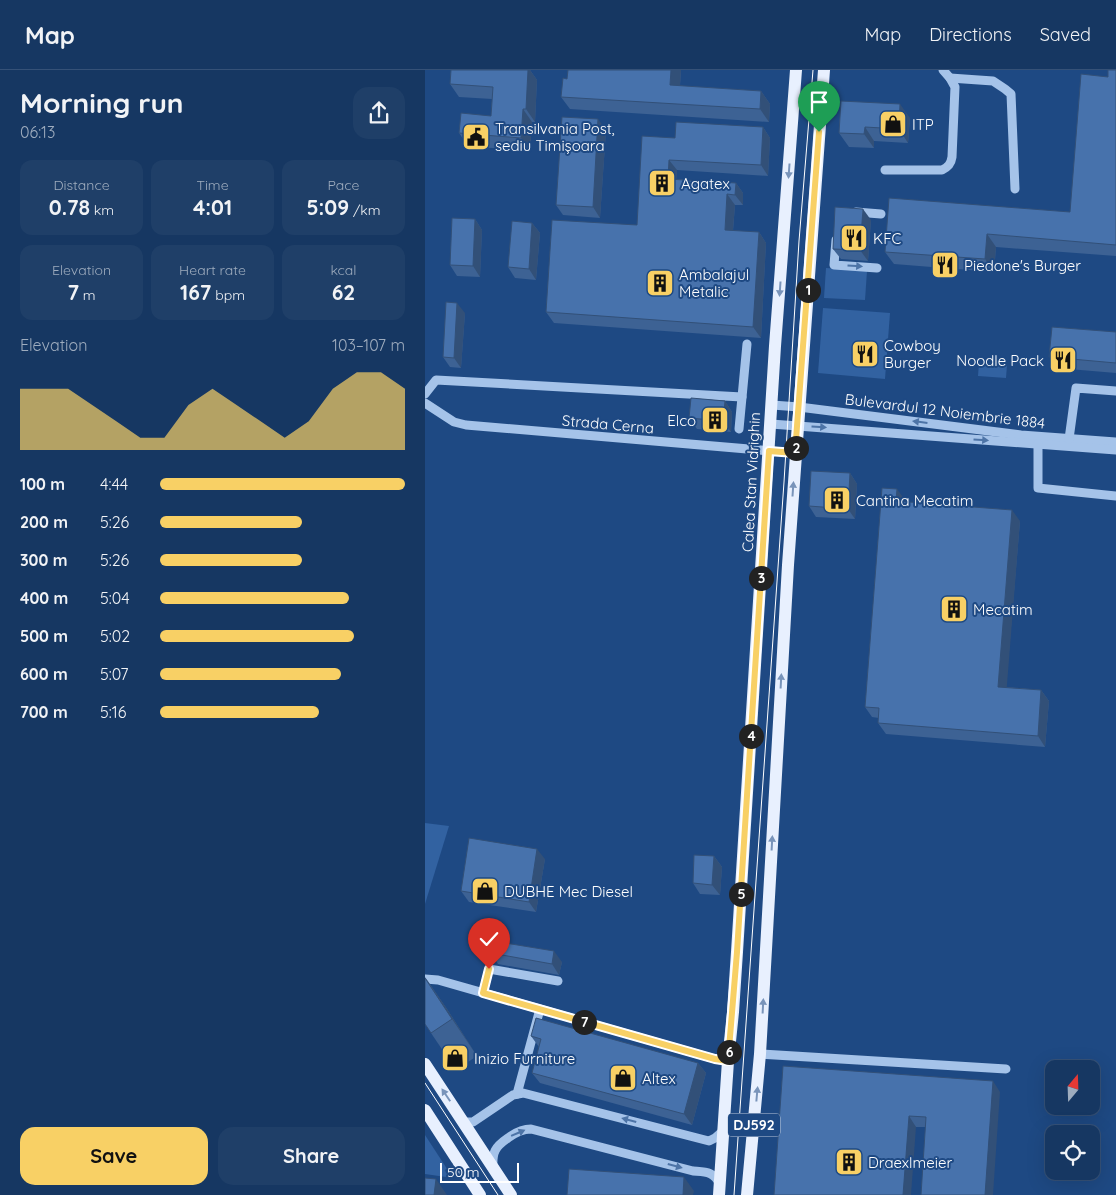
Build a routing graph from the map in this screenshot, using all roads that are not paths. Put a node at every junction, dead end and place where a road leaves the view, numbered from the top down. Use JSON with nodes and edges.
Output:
{"nodes":[{"id":1,"x":797,"y":70,"type":"edge"},
{"id":2,"x":824,"y":70,"type":"edge"},
{"id":3,"x":943,"y":70,"type":"edge"},
{"id":4,"x":950,"y":78,"type":"junction"},
{"id":5,"x":885,"y":170,"type":"dead end"},
{"id":6,"x":1015,"y":189,"type":"dead end"},
{"id":7,"x":846,"y":212,"type":"edge"},
{"id":8,"x":881,"y":214,"type":"dead end"},
{"id":9,"x":836,"y":230,"type":"edge"},
{"id":10,"x":877,"y":268,"type":"dead end"},
{"id":11,"x":747,"y":344,"type":"dead end"},
{"id":12,"x":1116,"y":391,"type":"edge"},
{"id":13,"x":425,"y":394,"type":"edge"},
{"id":14,"x":742,"y":397,"type":"junction"},
{"id":15,"x":425,"y":403,"type":"edge"},
{"id":16,"x":772,"y":405,"type":"junction"},
{"id":17,"x":799,"y":406,"type":"junction"},
{"id":18,"x":771,"y":424,"type":"junction"},
{"id":19,"x":798,"y":426,"type":"junction"},
{"id":20,"x":739,"y":429,"type":"dead end"},
{"id":21,"x":1069,"y":438,"type":"junction"},
{"id":22,"x":1116,"y":442,"type":"edge"},
{"id":23,"x":1038,"y":444,"type":"junction"},
{"id":24,"x":1116,"y":450,"type":"edge"},
{"id":25,"x":769,"y":451,"type":"junction"},
{"id":26,"x":795,"y":453,"type":"junction"},
{"id":27,"x":1116,"y":496,"type":"edge"},
{"id":28,"x":425,"y":979,"type":"edge"},
{"id":29,"x":558,"y":981,"type":"dead end"},
{"id":30,"x":483,"y":993,"type":"junction"},
{"id":31,"x":540,"y":1009,"type":"junction"},
{"id":32,"x":760,"y":1054,"type":"junction"},
{"id":33,"x":728,"y":1061,"type":"junction"},
{"id":34,"x":425,"y":1064,"type":"edge"},
{"id":35,"x":1006,"y":1069,"type":"dead end"},
{"id":36,"x":517,"y":1094,"type":"junction"},
{"id":37,"x":425,"y":1110,"type":"edge"},
{"id":38,"x":464,"y":1122,"type":"junction"},
{"id":39,"x":724,"y":1130,"type":"junction"},
{"id":40,"x":493,"y":1169,"type":"junction"},
{"id":41,"x":720,"y":1190,"type":"edge"},
{"id":42,"x":480,"y":1195,"type":"edge"},
{"id":43,"x":511,"y":1195,"type":"edge"},
{"id":44,"x":747,"y":1195,"type":"edge"}],
"edges":[{"from":1,"to":16,"type":"main road","name":"Calea Stan Vidrighin","number":"DJ592","one_way":true},
{"from":2,"to":17,"type":"main road","number":"DJ592"},
{"from":3,"to":4,"type":"street"},
{"from":4,"to":5,"type":"street"},
{"from":4,"to":6,"type":"street"},
{"from":7,"to":8,"type":"street"},
{"from":9,"to":10,"type":"street","one_way":true},
{"from":11,"to":14,"type":"street"},
{"from":12,"to":21,"type":"street"},
{"from":13,"to":14,"type":"street"},
{"from":14,"to":20,"type":"street"},
{"from":15,"to":25,"type":"street","name":"Strada Cerna"},
{"from":16,"to":17,"type":"street","name":"Bulevardul 12 Noiembrie 1884"},
{"from":16,"to":18,"type":"main road","name":"Calea Stan Vidrighin","number":"DJ592"},
{"from":17,"to":19,"type":"main road","number":"DJ592"},
{"from":21,"to":17,"type":"street","name":"Bulevardul 12 Noiembrie 1884","one_way":true},
{"from":18,"to":19,"type":"street","name":"Bulevardul 12 Noiembrie 1884"},
{"from":18,"to":25,"type":"main road","name":"Calea Stan Vidrighin","number":"DJ592"},
{"from":19,"to":23,"type":"street","name":"Bulevardul 12 Noiembrie 1884","one_way":true},
{"from":19,"to":26,"type":"main road","number":"DJ592"},
{"from":21,"to":22,"type":"street","name":"Bulevardul 12 Noiembrie 1884"},
{"from":23,"to":24,"type":"street","name":"Bulevardul 12 Noiembrie 1884"},
{"from":23,"to":27,"type":"street"},
{"from":25,"to":26,"type":"street","name":"Strada Cerna"},
{"from":25,"to":33,"type":"main road","name":"Calea Stan Vidrighin","number":"DJ592"},
{"from":32,"to":26,"type":"main road","number":"DJ592","one_way":true},
{"from":28,"to":30,"type":"street"},
{"from":29,"to":30,"type":"street"},
{"from":30,"to":31,"type":"street"},
{"from":31,"to":33,"type":"street"},
{"from":31,"to":36,"type":"street"},
{"from":32,"to":35,"type":"street"},
{"from":44,"to":32,"type":"main road","number":"DJ592","one_way":true},
{"from":33,"to":39,"type":"main road","name":"Calea Stan Vidrighin","number":"DJ592"},
{"from":38,"to":34,"type":"main road","one_way":true},
{"from":36,"to":38,"type":"street"},
{"from":39,"to":36,"type":"street","one_way":true},
{"from":37,"to":42,"type":"main road"},
{"from":38,"to":40,"type":"main road"},
{"from":39,"to":41,"type":"main road","name":"Calea Stan Vidrighin","number":"DJ592"},
{"from":40,"to":41,"type":"street","one_way":true},
{"from":40,"to":43,"type":"main road"}]}
